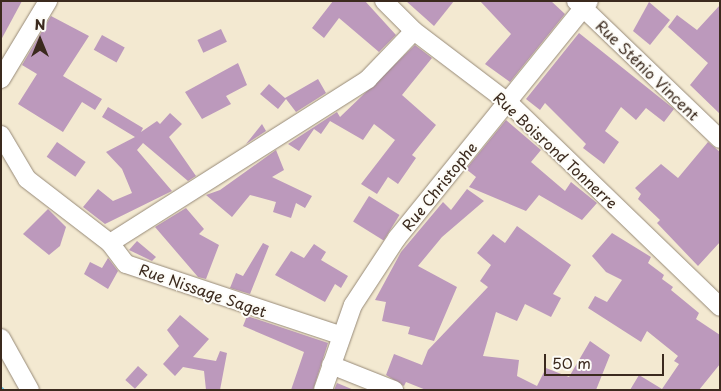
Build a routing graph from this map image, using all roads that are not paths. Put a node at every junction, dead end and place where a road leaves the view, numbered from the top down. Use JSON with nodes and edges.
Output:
{"nodes":[{"id":1,"x":48,"y":1,"type":"edge"},
{"id":2,"x":384,"y":1,"type":"edge"},
{"id":3,"x":583,"y":4,"type":"edge"},
{"id":4,"x":414,"y":31,"type":"junction"},
{"id":5,"x":1,"y":79,"type":"edge"},
{"id":6,"x":510,"y":104,"type":"junction"},
{"id":7,"x":1,"y":134,"type":"edge"},
{"id":8,"x":720,"y":139,"type":"edge"},
{"id":9,"x":110,"y":243,"type":"junction"},
{"id":10,"x":720,"y":307,"type":"edge"},
{"id":11,"x":338,"y":335,"type":"junction"},
{"id":12,"x":1,"y":338,"type":"edge"},
{"id":13,"x":331,"y":365,"type":"junction"},
{"id":14,"x":30,"y":390,"type":"edge"},
{"id":15,"x":323,"y":390,"type":"edge"},
{"id":16,"x":394,"y":390,"type":"edge"}],
"edges":[{"from":1,"to":5,"type":"street"},
{"from":2,"to":4,"type":"street","name":"Rue Boisrond Tonnerre"},
{"from":3,"to":6,"type":"street","name":"Rue Christophe"},
{"from":3,"to":8,"type":"street","name":"Rue Sténio Vincent"},
{"from":4,"to":6,"type":"street","name":"Rue Boisrond Tonnerre"},
{"from":4,"to":9,"type":"street"},
{"from":6,"to":10,"type":"street","name":"Rue Boisrond Tonnerre"},
{"from":6,"to":11,"type":"street","name":"Rue Christophe"},
{"from":7,"to":9,"type":"street","name":"Rue Nissage Saget"},
{"from":9,"to":11,"type":"street","name":"Rue Nissage Saget"},
{"from":11,"to":13,"type":"street","name":"Rue Christophe"},
{"from":12,"to":14,"type":"street"},
{"from":13,"to":15,"type":"street","name":"Rue Christophe"},
{"from":13,"to":16,"type":"street"}]}
